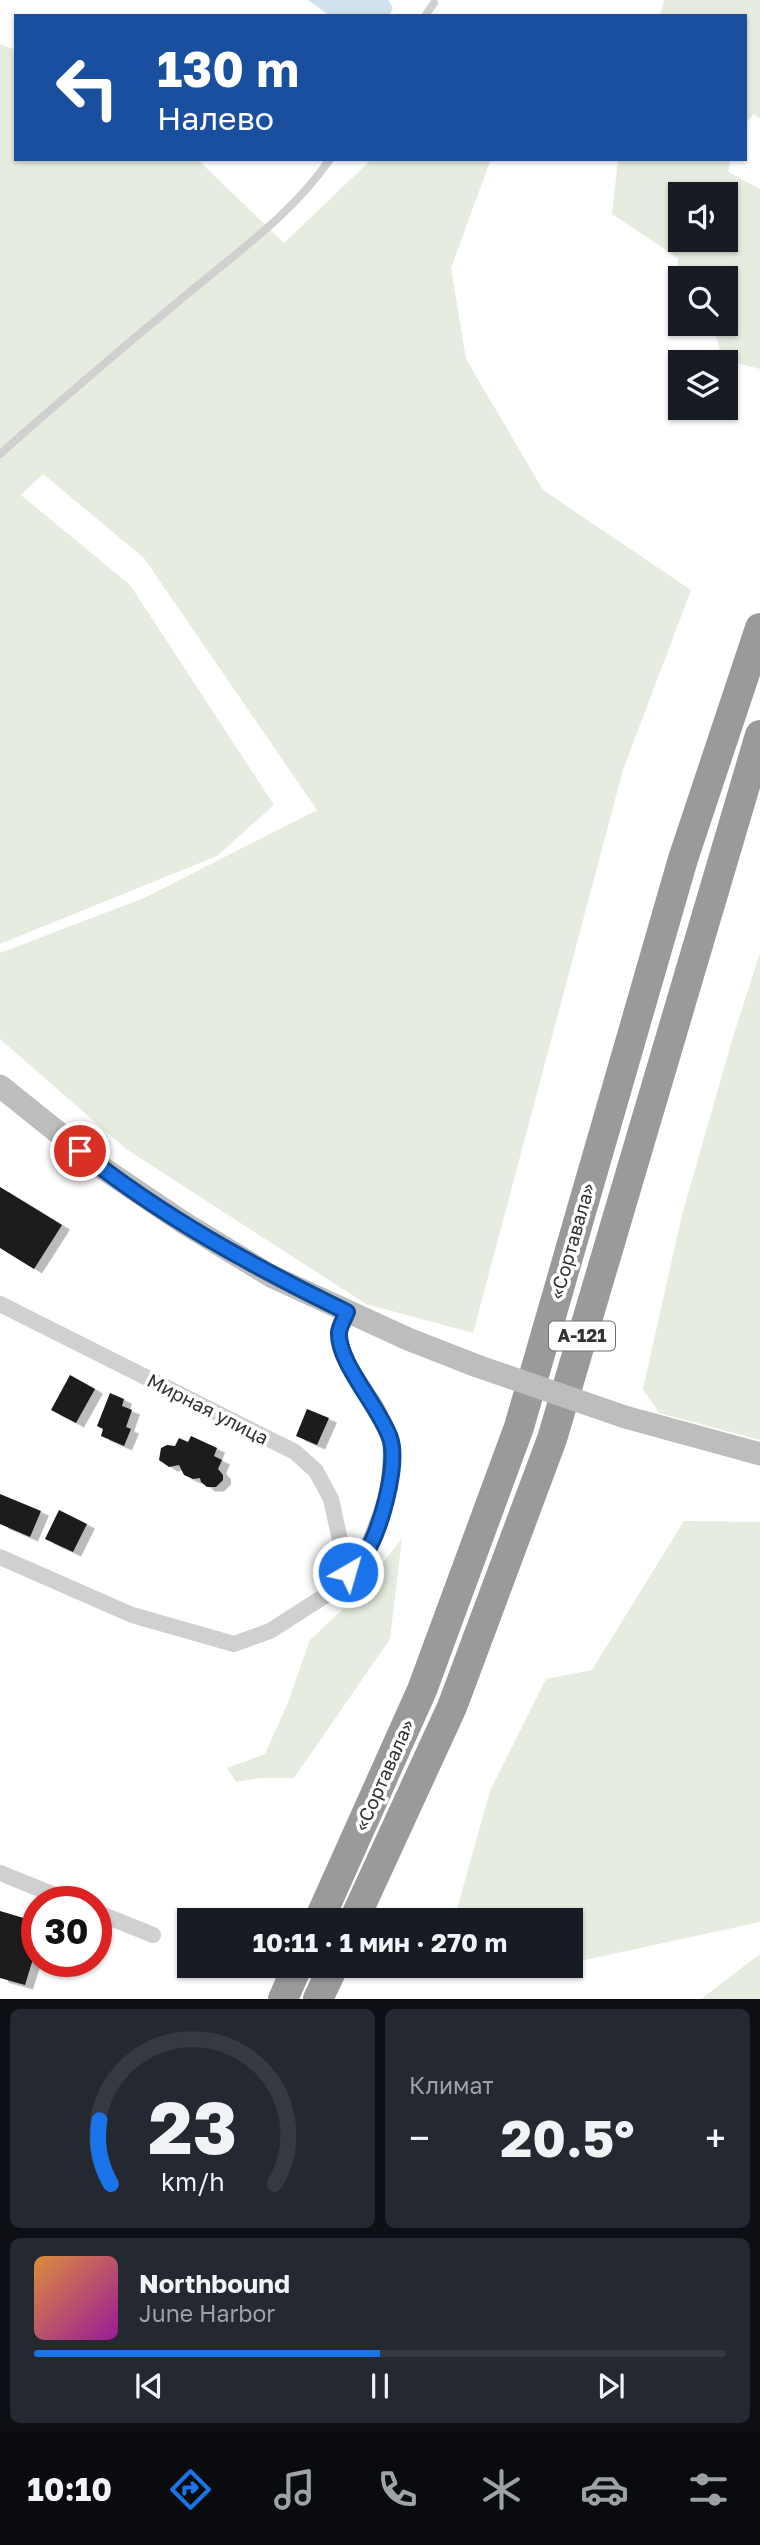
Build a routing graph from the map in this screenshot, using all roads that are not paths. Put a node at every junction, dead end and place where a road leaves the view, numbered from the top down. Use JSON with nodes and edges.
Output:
{"nodes":[{"id":1,"x":433,"y":3,"type":"dead end"},
{"id":2,"x":426,"y":14,"type":"edge"},
{"id":3,"x":329,"y":161,"type":"edge"},
{"id":4,"x":0,"y":454,"type":"edge"},
{"id":5,"x":760,"y":628,"type":"edge"},
{"id":6,"x":760,"y":735,"type":"edge"},
{"id":7,"x":0,"y":1086,"type":"edge"},
{"id":8,"x":0,"y":1304,"type":"edge"},
{"id":9,"x":347,"y":1312,"type":"junction"},
{"id":10,"x":760,"y":1454,"type":"edge"},
{"id":11,"x":0,"y":1557,"type":"edge"},
{"id":12,"x":348,"y":1572,"type":"junction"},
{"id":13,"x":0,"y":1873,"type":"edge"},
{"id":14,"x":32,"y":1886,"type":"edge"},
{"id":15,"x":324,"y":1908,"type":"edge"},
{"id":16,"x":360,"y":1908,"type":"edge"},
{"id":17,"x":112,"y":1918,"type":"edge"},
{"id":18,"x":153,"y":1935,"type":"dead end"},
{"id":19,"x":293,"y":1978,"type":"edge"},
{"id":20,"x":328,"y":1978,"type":"edge"},
{"id":21,"x":283,"y":1999,"type":"edge"},
{"id":22,"x":318,"y":1999,"type":"edge"}],
"edges":[{"from":1,"to":2,"type":"lane"},
{"from":3,"to":4,"type":"lane"},
{"from":5,"to":15,"type":"highway","name":"«Сортавала»","number":"А-121"},
{"from":6,"to":16,"type":"highway","name":"«Сортавала»","number":"А-121"},
{"from":7,"to":9,"type":"street"},
{"from":8,"to":12,"type":"street","name":"Мирная улица"},
{"from":9,"to":10,"type":"street","bridge":true},
{"from":9,"to":12,"type":"street"},
{"from":11,"to":12,"type":"street"},
{"from":13,"to":14,"type":"street"},
{"from":17,"to":18,"type":"street"},
{"from":19,"to":21,"type":"highway"},
{"from":20,"to":22,"type":"highway"}]}
